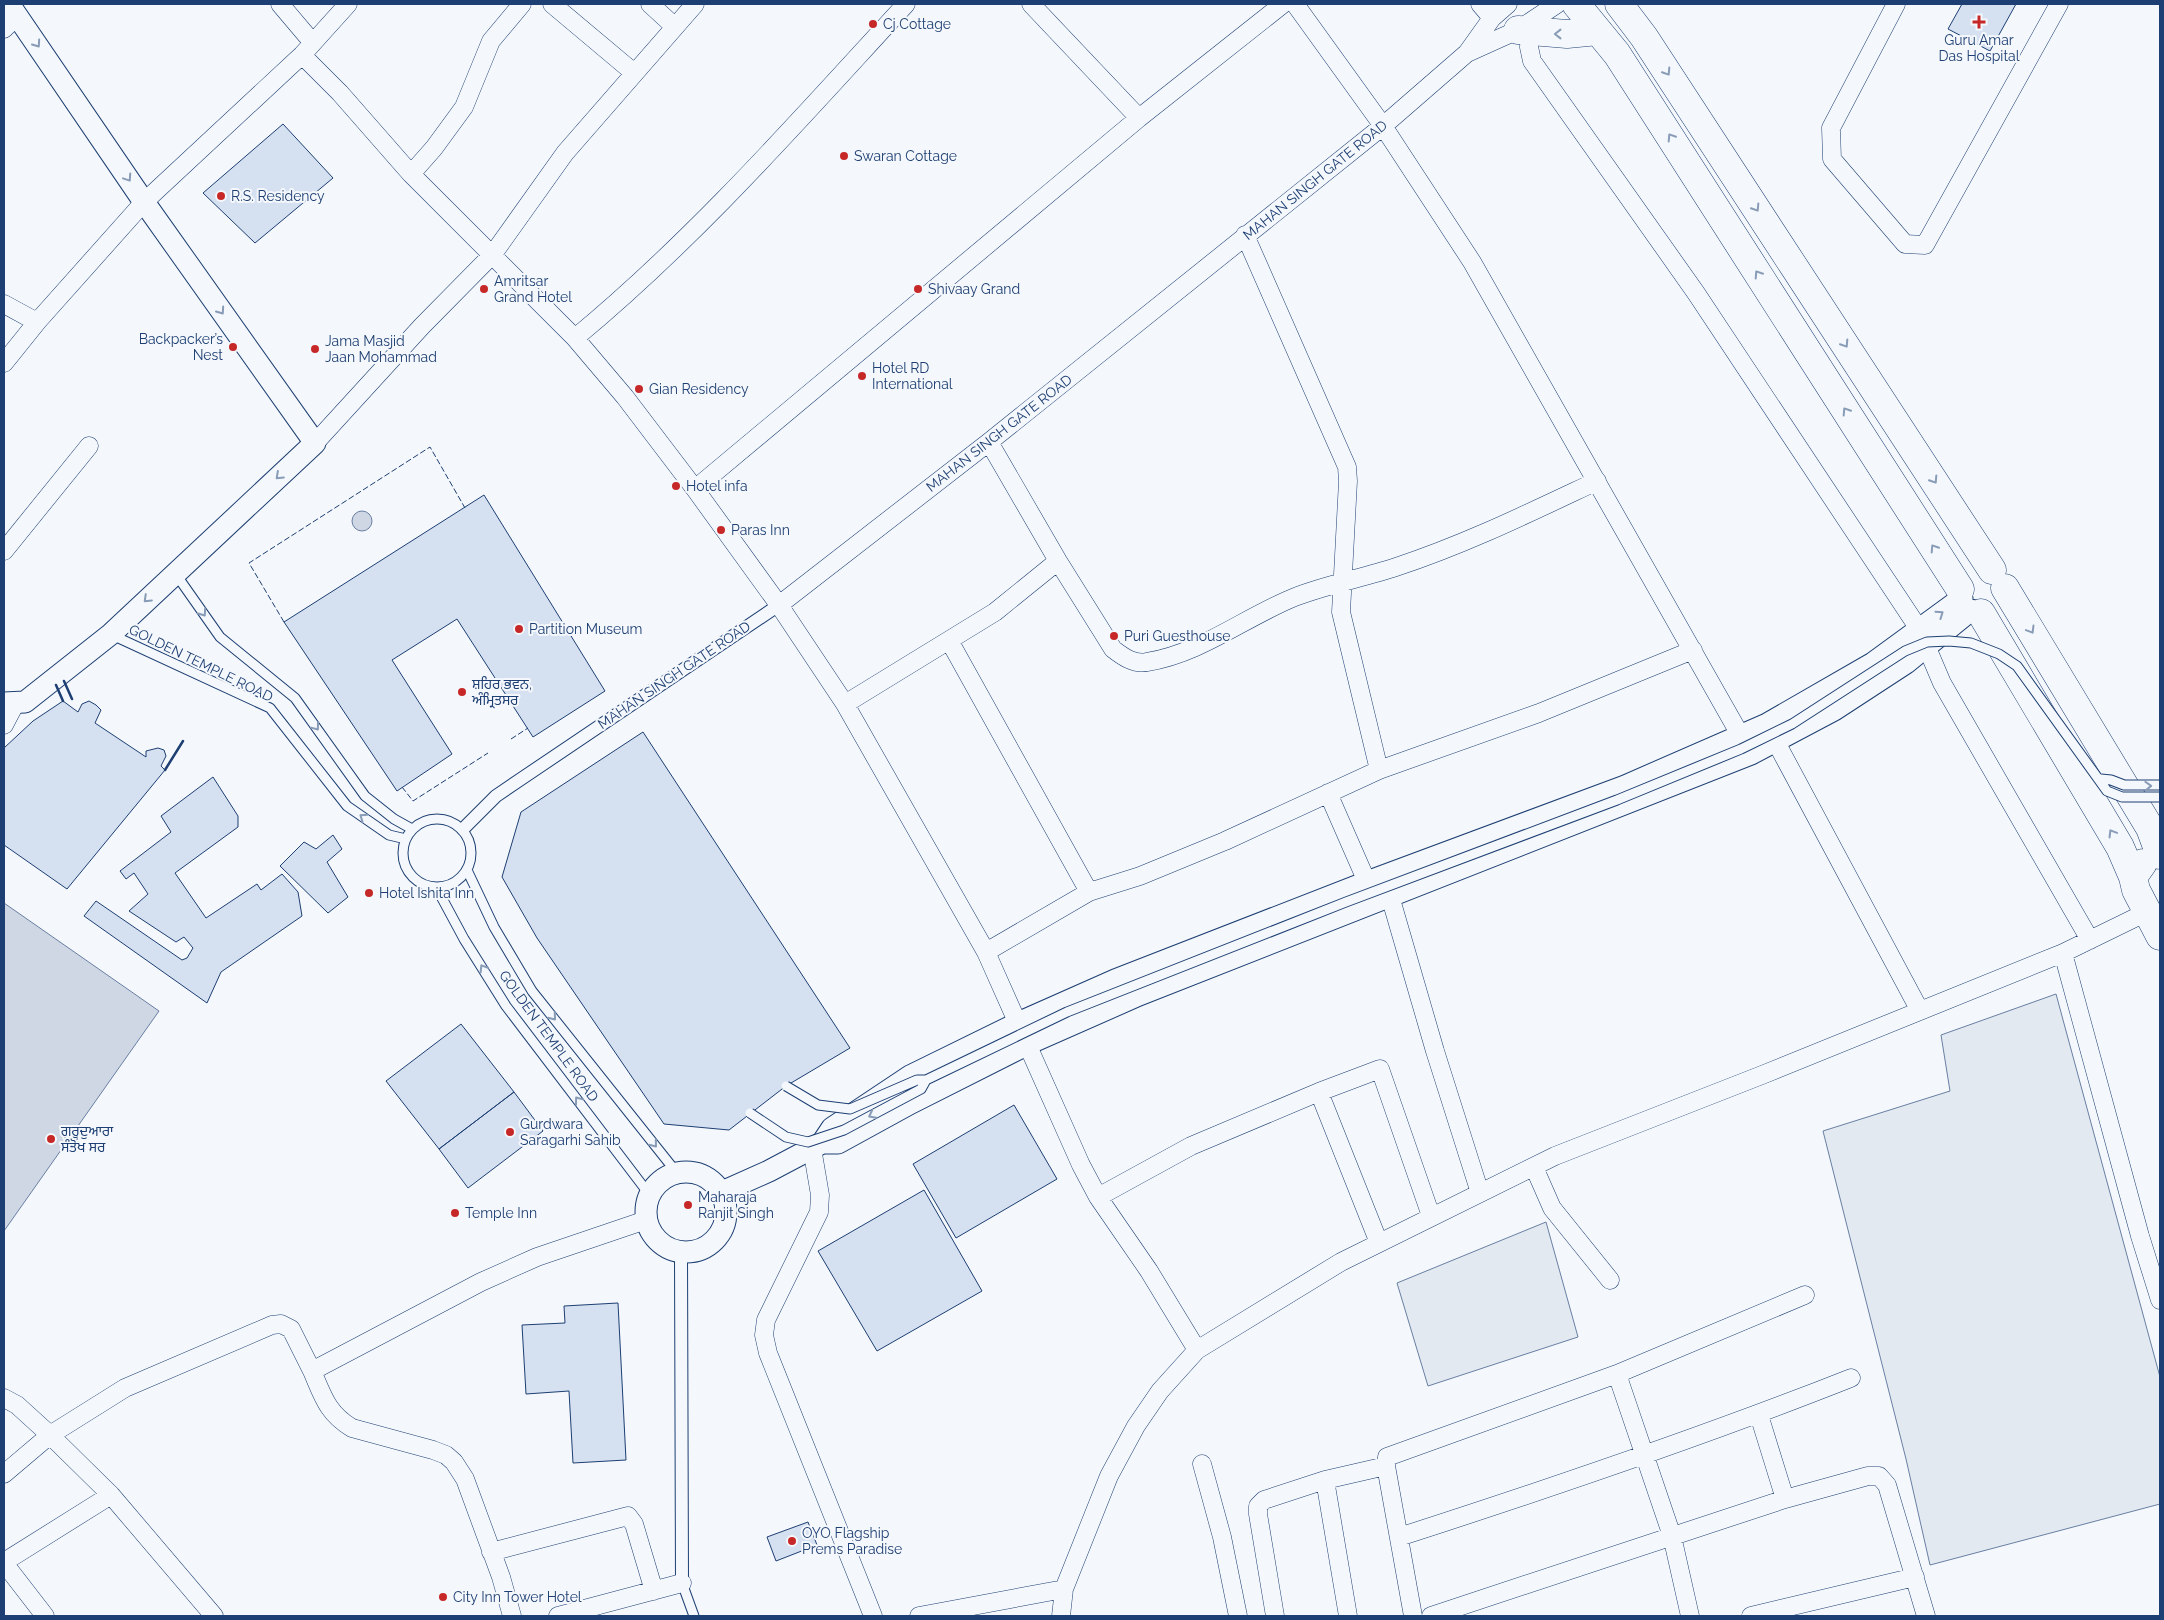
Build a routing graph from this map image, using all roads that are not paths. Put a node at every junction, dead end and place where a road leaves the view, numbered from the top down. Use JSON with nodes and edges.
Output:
{"nodes":[{"id":1,"x":280,"y":4,"type":"edge"},
{"id":2,"x":348,"y":4,"type":"edge"},
{"id":3,"x":522,"y":4,"type":"edge"},
{"id":4,"x":552,"y":4,"type":"edge"},
{"id":5,"x":650,"y":4,"type":"edge"},
{"id":6,"x":695,"y":4,"type":"edge"},
{"id":7,"x":906,"y":4,"type":"edge"},
{"id":8,"x":1031,"y":4,"type":"edge"},
{"id":9,"x":1283,"y":4,"type":"edge"},
{"id":10,"x":1294,"y":4,"type":"edge"},
{"id":11,"x":1480,"y":4,"type":"edge"},
{"id":12,"x":1508,"y":4,"type":"edge"},
{"id":13,"x":1557,"y":4,"type":"edge"},
{"id":14,"x":1576,"y":4,"type":"edge"},
{"id":15,"x":1619,"y":4,"type":"edge"},
{"id":16,"x":1641,"y":4,"type":"edge"},
{"id":17,"x":1896,"y":4,"type":"edge"},
{"id":18,"x":2059,"y":4,"type":"edge"},
{"id":19,"x":10,"y":16,"type":"edge"},
{"id":20,"x":1492,"y":18,"type":"junction"},
{"id":21,"x":674,"y":26,"type":"junction"},
{"id":22,"x":1524,"y":31,"type":"junction"},
{"id":23,"x":1598,"y":31,"type":"junction"},
{"id":24,"x":1644,"y":37,"type":"junction"},
{"id":25,"x":308,"y":49,"type":"junction"},
{"id":26,"x":1466,"y":53,"type":"junction"},
{"id":27,"x":633,"y":72,"type":"junction"},
{"id":28,"x":1139,"y":118,"type":"junction"},
{"id":29,"x":1383,"y":126,"type":"junction"},
{"id":30,"x":411,"y":174,"type":"junction"},
{"id":31,"x":144,"y":202,"type":"junction"},
{"id":32,"x":1245,"y":236,"type":"junction"},
{"id":33,"x":493,"y":254,"type":"junction"},
{"id":34,"x":4,"y":304,"type":"edge"},
{"id":35,"x":37,"y":322,"type":"junction"},
{"id":36,"x":575,"y":338,"type":"junction"},
{"id":37,"x":4,"y":363,"type":"edge"},
{"id":38,"x":990,"y":442,"type":"junction"},
{"id":39,"x":314,"y":443,"type":"junction"},
{"id":40,"x":89,"y":446,"type":"dead end"},
{"id":41,"x":1597,"y":481,"type":"junction"},
{"id":42,"x":695,"y":488,"type":"junction"},
{"id":43,"x":4,"y":551,"type":"edge"},
{"id":44,"x":1058,"y":561,"type":"junction"},
{"id":45,"x":175,"y":573,"type":"junction"},
{"id":46,"x":1999,"y":579,"type":"junction"},
{"id":47,"x":1341,"y":582,"type":"junction"},
{"id":48,"x":1968,"y":603,"type":"junction"},
{"id":49,"x":779,"y":605,"type":"junction"},
{"id":50,"x":111,"y":634,"type":"junction"},
{"id":51,"x":1923,"y":638,"type":"junction"},
{"id":52,"x":950,"y":642,"type":"junction"},
{"id":53,"x":1693,"y":650,"type":"junction"},
{"id":54,"x":9,"y":704,"type":"edge"},
{"id":55,"x":845,"y":704,"type":"junction"},
{"id":56,"x":4,"y":725,"type":"edge"},
{"id":57,"x":1772,"y":733,"type":"junction"},
{"id":58,"x":1746,"y":745,"type":"junction"},
{"id":59,"x":1379,"y":770,"type":"junction"},
{"id":60,"x":2101,"y":779,"type":"junction"},
{"id":61,"x":2160,"y":785,"type":"edge"},
{"id":62,"x":1328,"y":793,"type":"junction"},
{"id":63,"x":2160,"y":797,"type":"edge"},
{"id":64,"x":2155,"y":820,"type":"edge"},
{"id":65,"x":412,"y":829,"type":"junction"},
{"id":66,"x":463,"y":830,"type":"junction"},
{"id":67,"x":406,"y":839,"type":"junction"},
{"id":68,"x":2160,"y":855,"type":"edge"},
{"id":69,"x":2160,"y":860,"type":"edge"},
{"id":70,"x":467,"y":870,"type":"junction"},
{"id":71,"x":2133,"y":877,"type":"junction"},
{"id":72,"x":1367,"y":882,"type":"junction"},
{"id":73,"x":436,"y":887,"type":"junction"},
{"id":74,"x":1089,"y":892,"type":"junction"},
{"id":75,"x":1390,"y":896,"type":"junction"},
{"id":76,"x":2147,"y":912,"type":"junction"},
{"id":77,"x":2160,"y":936,"type":"edge"},
{"id":78,"x":2090,"y":940,"type":"junction"},
{"id":79,"x":986,"y":952,"type":"junction"},
{"id":80,"x":2063,"y":953,"type":"junction"},
{"id":81,"x":1920,"y":1011,"type":"junction"},
{"id":82,"x":1018,"y":1023,"type":"junction"},
{"id":83,"x":1028,"y":1044,"type":"junction"},
{"id":84,"x":926,"y":1080,"type":"junction"},
{"id":85,"x":786,"y":1086,"type":"dead end"},
{"id":86,"x":1319,"y":1092,"type":"junction"},
{"id":87,"x":750,"y":1112,"type":"dead end"},
{"id":88,"x":817,"y":1145,"type":"junction"},
{"id":89,"x":1534,"y":1167,"type":"junction"},
{"id":90,"x":677,"y":1173,"type":"junction"},
{"id":91,"x":722,"y":1192,"type":"junction"},
{"id":92,"x":1480,"y":1193,"type":"junction"},
{"id":93,"x":650,"y":1194,"type":"junction"},
{"id":94,"x":1098,"y":1197,"type":"junction"},
{"id":95,"x":1430,"y":1216,"type":"junction"},
{"id":96,"x":646,"y":1220,"type":"junction"},
{"id":97,"x":1379,"y":1243,"type":"junction"},
{"id":98,"x":681,"y":1253,"type":"junction"},
{"id":99,"x":1610,"y":1280,"type":"dead end"},
{"id":100,"x":1805,"y":1295,"type":"dead end"},
{"id":101,"x":2160,"y":1300,"type":"edge"},
{"id":102,"x":1197,"y":1350,"type":"junction"},
{"id":103,"x":312,"y":1371,"type":"junction"},
{"id":104,"x":1617,"y":1374,"type":"junction"},
{"id":105,"x":1851,"y":1378,"type":"dead end"},
{"id":106,"x":4,"y":1398,"type":"edge"},
{"id":107,"x":1759,"y":1415,"type":"junction"},
{"id":108,"x":50,"y":1435,"type":"junction"},
{"id":109,"x":1646,"y":1455,"type":"junction"},
{"id":110,"x":1202,"y":1464,"type":"dead end"},
{"id":111,"x":1386,"y":1466,"type":"junction"},
{"id":112,"x":4,"y":1474,"type":"edge"},
{"id":113,"x":1325,"y":1480,"type":"junction"},
{"id":114,"x":111,"y":1495,"type":"junction"},
{"id":115,"x":1785,"y":1500,"type":"junction"},
{"id":116,"x":1672,"y":1536,"type":"junction"},
{"id":117,"x":1399,"y":1537,"type":"junction"},
{"id":118,"x":491,"y":1552,"type":"junction"},
{"id":119,"x":4,"y":1562,"type":"edge"},
{"id":120,"x":1915,"y":1577,"type":"junction"},
{"id":121,"x":682,"y":1583,"type":"junction"},
{"id":122,"x":1064,"y":1589,"type":"junction"},
{"id":123,"x":654,"y":1591,"type":"junction"},
{"id":124,"x":45,"y":1616,"type":"edge"},
{"id":125,"x":214,"y":1616,"type":"edge"},
{"id":126,"x":512,"y":1616,"type":"edge"},
{"id":127,"x":558,"y":1616,"type":"edge"},
{"id":128,"x":694,"y":1616,"type":"edge"},
{"id":129,"x":873,"y":1616,"type":"edge"},
{"id":130,"x":919,"y":1616,"type":"edge"},
{"id":131,"x":1061,"y":1616,"type":"edge"},
{"id":132,"x":1238,"y":1616,"type":"edge"},
{"id":133,"x":1275,"y":1616,"type":"edge"},
{"id":134,"x":1348,"y":1616,"type":"edge"},
{"id":135,"x":1413,"y":1616,"type":"edge"},
{"id":136,"x":1431,"y":1616,"type":"edge"},
{"id":137,"x":1690,"y":1616,"type":"edge"},
{"id":138,"x":1751,"y":1616,"type":"edge"},
{"id":139,"x":1926,"y":1616,"type":"edge"}],
"edges":[{"from":1,"to":25,"type":"street"},
{"from":2,"to":25,"type":"street"},
{"from":3,"to":30,"type":"street"},
{"from":4,"to":27,"type":"street"},
{"from":5,"to":21,"type":"street"},
{"from":6,"to":21,"type":"street"},
{"from":7,"to":36,"type":"street"},
{"from":8,"to":28,"type":"street"},
{"from":9,"to":28,"type":"street"},
{"from":10,"to":29,"type":"street"},
{"from":11,"to":20,"type":"street"},
{"from":12,"to":20,"type":"street","name":"MAHAN SINGH GATE ROAD"},
{"from":13,"to":22,"type":"street"},
{"from":14,"to":23,"type":"main road"},
{"from":15,"to":24,"type":"main road"},
{"from":16,"to":24,"type":"main road"},
{"from":17,"to":18,"type":"street"},
{"from":19,"to":31,"type":"street","one_way":true},
{"from":20,"to":26,"type":"street","name":"MAHAN SINGH GATE ROAD"},
{"from":21,"to":27,"type":"street"},
{"from":23,"to":22,"type":"main road","one_way":true},
{"from":22,"to":26,"type":"street"},
{"from":22,"to":51,"type":"street"},
{"from":48,"to":23,"type":"main road","one_way":true},
{"from":24,"to":46,"type":"main road","one_way":true},
{"from":25,"to":30,"type":"street"},
{"from":25,"to":31,"type":"street"},
{"from":26,"to":29,"type":"street","name":"MAHAN SINGH GATE ROAD"},
{"from":27,"to":33,"type":"street"},
{"from":28,"to":42,"type":"street"},
{"from":29,"to":32,"type":"street","name":"MAHAN SINGH GATE ROAD"},
{"from":29,"to":41,"type":"street"},
{"from":30,"to":33,"type":"street"},
{"from":31,"to":35,"type":"street"},
{"from":31,"to":39,"type":"street","one_way":true},
{"from":32,"to":38,"type":"street","name":"MAHAN SINGH GATE ROAD"},
{"from":32,"to":47,"type":"street"},
{"from":33,"to":36,"type":"street"},
{"from":33,"to":39,"type":"street"},
{"from":34,"to":35,"type":"street"},
{"from":35,"to":37,"type":"street"},
{"from":36,"to":42,"type":"street"},
{"from":38,"to":44,"type":"street"},
{"from":38,"to":49,"type":"street","name":"MAHAN SINGH GATE ROAD"},
{"from":39,"to":45,"type":"street","one_way":true},
{"from":40,"to":43,"type":"street"},
{"from":41,"to":47,"type":"street"},
{"from":41,"to":53,"type":"street"},
{"from":42,"to":49,"type":"street"},
{"from":44,"to":47,"type":"street"},
{"from":44,"to":52,"type":"street"},
{"from":45,"to":50,"type":"street","one_way":true},
{"from":45,"to":65,"type":"lane","one_way":true},
{"from":46,"to":48,"type":"main road"},
{"from":46,"to":48,"type":"main road"},
{"from":46,"to":64,"type":"main road","one_way":true},
{"from":47,"to":59,"type":"street"},
{"from":48,"to":51,"type":"street"},
{"from":71,"to":48,"type":"main road","one_way":true},
{"from":49,"to":55,"type":"street"},
{"from":49,"to":66,"type":"street","name":"MAHAN SINGH GATE ROAD"},
{"from":50,"to":54,"type":"street"},
{"from":67,"to":50,"type":"lane","name":"GOLDEN TEMPLE ROAD","one_way":true},
{"from":51,"to":57,"type":"street"},
{"from":51,"to":78,"type":"street"},
{"from":52,"to":55,"type":"street"},
{"from":52,"to":74,"type":"street"},
{"from":53,"to":58,"type":"street"},
{"from":53,"to":59,"type":"street"},
{"from":54,"to":56,"type":"street"},
{"from":55,"to":79,"type":"street"},
{"from":57,"to":58,"type":"street"},
{"from":57,"to":81,"type":"street"},
{"from":58,"to":72,"type":"street"},
{"from":58,"to":75,"type":"street"},
{"from":59,"to":62,"type":"street"},
{"from":60,"to":61,"type":"lane","one_way":true,"bridge":true},
{"from":60,"to":63,"type":"lane","bridge":true},
{"from":60,"to":84,"type":"lane","bridge":true},
{"from":62,"to":72,"type":"street"},
{"from":62,"to":74,"type":"street"},
{"from":64,"to":68,"type":"main road"},
{"from":65,"to":66,"type":"lane"},
{"from":65,"to":67,"type":"lane"},
{"from":66,"to":70,"type":"lane"},
{"from":67,"to":73,"type":"lane"},
{"from":69,"to":71,"type":"main road"},
{"from":70,"to":73,"type":"lane"},
{"from":70,"to":90,"type":"lane","name":"GOLDEN TEMPLE ROAD","one_way":true},
{"from":71,"to":76,"type":"main road"},
{"from":72,"to":82,"type":"street"},
{"from":93,"to":73,"type":"lane","name":"GOLDEN TEMPLE ROAD","one_way":true},
{"from":74,"to":79,"type":"street"},
{"from":75,"to":83,"type":"street"},
{"from":75,"to":92,"type":"street"},
{"from":76,"to":77,"type":"main road"},
{"from":76,"to":78,"type":"street"},
{"from":78,"to":80,"type":"street"},
{"from":79,"to":82,"type":"street"},
{"from":80,"to":81,"type":"street"},
{"from":80,"to":101,"type":"street"},
{"from":81,"to":89,"type":"street"},
{"from":82,"to":83,"type":"street"},
{"from":82,"to":88,"type":"street"},
{"from":83,"to":88,"type":"street"},
{"from":83,"to":94,"type":"street"},
{"from":84,"to":85,"type":"lane","bridge":true},
{"from":84,"to":87,"type":"lane","one_way":true,"bridge":true},
{"from":86,"to":94,"type":"street"},
{"from":86,"to":95,"type":"street"},
{"from":86,"to":97,"type":"street"},
{"from":88,"to":91,"type":"street"},
{"from":88,"to":129,"type":"street"},
{"from":89,"to":92,"type":"street"},
{"from":89,"to":99,"type":"street"},
{"from":90,"to":91,"type":"street"},
{"from":90,"to":93,"type":"street"},
{"from":91,"to":98,"type":"street"},
{"from":92,"to":95,"type":"street"},
{"from":93,"to":96,"type":"street"},
{"from":94,"to":102,"type":"street"},
{"from":95,"to":97,"type":"street"},
{"from":96,"to":98,"type":"street"},
{"from":96,"to":103,"type":"street"},
{"from":97,"to":102,"type":"street"},
{"from":98,"to":121,"type":"street"},
{"from":100,"to":104,"type":"street"},
{"from":102,"to":122,"type":"street"},
{"from":103,"to":108,"type":"street"},
{"from":103,"to":118,"type":"street"},
{"from":104,"to":109,"type":"street"},
{"from":104,"to":111,"type":"street"},
{"from":105,"to":107,"type":"street"},
{"from":106,"to":108,"type":"street"},
{"from":107,"to":109,"type":"street"},
{"from":107,"to":115,"type":"street"},
{"from":108,"to":112,"type":"street"},
{"from":108,"to":114,"type":"street"},
{"from":109,"to":116,"type":"street"},
{"from":109,"to":117,"type":"street"},
{"from":110,"to":132,"type":"street"},
{"from":111,"to":113,"type":"street"},
{"from":111,"to":117,"type":"street"},
{"from":113,"to":133,"type":"street"},
{"from":113,"to":134,"type":"street"},
{"from":114,"to":119,"type":"street"},
{"from":114,"to":125,"type":"street"},
{"from":115,"to":116,"type":"street"},
{"from":115,"to":120,"type":"street"},
{"from":116,"to":136,"type":"street"},
{"from":116,"to":137,"type":"street"},
{"from":117,"to":135,"type":"street"},
{"from":118,"to":123,"type":"street"},
{"from":118,"to":126,"type":"street"},
{"from":119,"to":124,"type":"street"},
{"from":120,"to":138,"type":"street"},
{"from":120,"to":139,"type":"street"},
{"from":121,"to":123,"type":"street"},
{"from":121,"to":128,"type":"lane"},
{"from":122,"to":130,"type":"street"},
{"from":122,"to":131,"type":"street"},
{"from":123,"to":127,"type":"street"}]}
